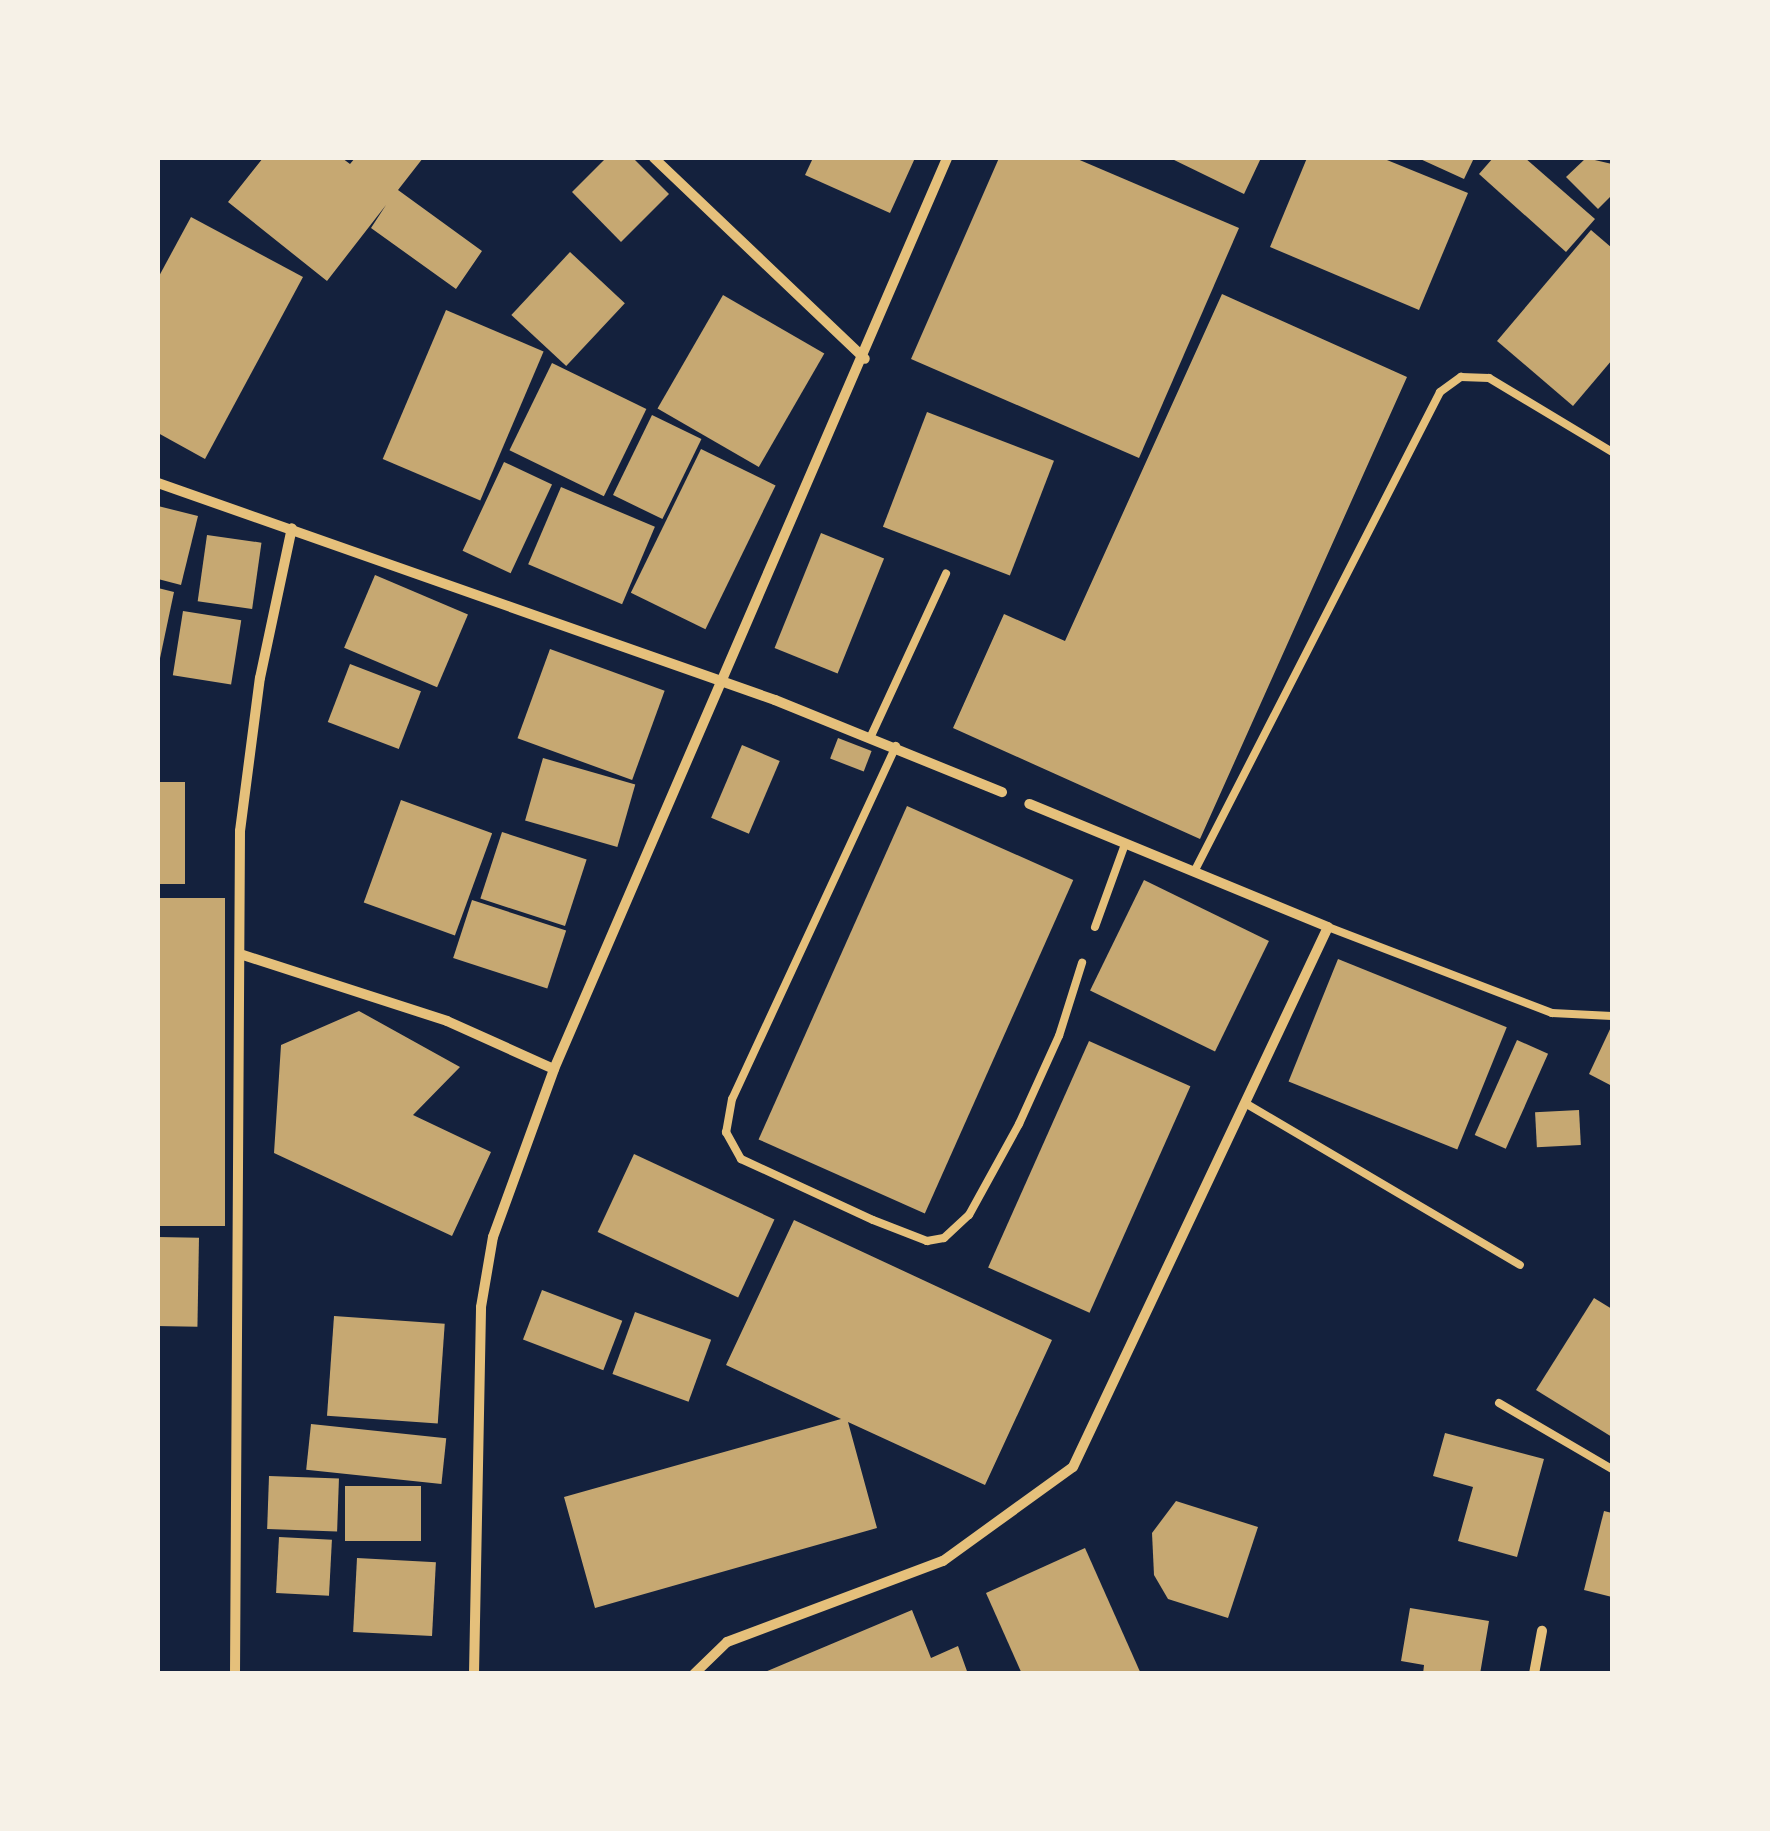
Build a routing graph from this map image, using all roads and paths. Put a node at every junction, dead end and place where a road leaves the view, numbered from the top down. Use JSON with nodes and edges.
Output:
{"nodes":[{"id":1,"x":654,"y":158,"type":"edge"},
{"id":2,"x":947,"y":158,"type":"edge"},
{"id":3,"x":864,"y":359,"type":"junction"},
{"id":4,"x":1612,"y":452,"type":"edge"},
{"id":5,"x":158,"y":483,"type":"edge"},
{"id":6,"x":292,"y":528,"type":"junction"},
{"id":7,"x":946,"y":574,"type":"dead end"},
{"id":8,"x":722,"y":681,"type":"junction"},
{"id":9,"x":871,"y":736,"type":"junction"},
{"id":10,"x":896,"y":746,"type":"junction"},
{"id":11,"x":1002,"y":792,"type":"dead end"},
{"id":12,"x":1029,"y":804,"type":"dead end"},
{"id":13,"x":1125,"y":844,"type":"junction"},
{"id":14,"x":1194,"y":872,"type":"junction"},
{"id":15,"x":1095,"y":927,"type":"dead end"},
{"id":16,"x":1328,"y":928,"type":"junction"},
{"id":17,"x":243,"y":955,"type":"junction"},
{"id":18,"x":1082,"y":963,"type":"dead end"},
{"id":19,"x":1612,"y":1016,"type":"edge"},
{"id":20,"x":554,"y":1069,"type":"junction"},
{"id":21,"x":1244,"y":1103,"type":"junction"},
{"id":22,"x":1520,"y":1265,"type":"dead end"},
{"id":23,"x":1498,"y":1402,"type":"dead end"},
{"id":24,"x":1612,"y":1469,"type":"edge"},
{"id":25,"x":1542,"y":1631,"type":"dead end"},
{"id":26,"x":235,"y":1674,"type":"edge"},
{"id":27,"x":474,"y":1674,"type":"edge"},
{"id":28,"x":694,"y":1674,"type":"edge"},
{"id":29,"x":1534,"y":1674,"type":"edge"}],
"edges":[{"from":1,"to":3,"type":"street"},
{"from":2,"to":3,"type":"street"},
{"from":3,"to":8,"type":"street"},
{"from":4,"to":14,"type":"lane"},
{"from":5,"to":6,"type":"street"},
{"from":6,"to":8,"type":"street"},
{"from":6,"to":17,"type":"street"},
{"from":7,"to":9,"type":"lane"},
{"from":8,"to":9,"type":"street"},
{"from":8,"to":20,"type":"street"},
{"from":9,"to":10,"type":"street"},
{"from":10,"to":11,"type":"street"},
{"from":10,"to":18,"type":"lane"},
{"from":12,"to":13,"type":"street"},
{"from":13,"to":14,"type":"street"},
{"from":13,"to":15,"type":"lane"},
{"from":14,"to":16,"type":"street"},
{"from":16,"to":19,"type":"lane"},
{"from":16,"to":21,"type":"street"},
{"from":17,"to":20,"type":"street"},
{"from":17,"to":26,"type":"street"},
{"from":20,"to":27,"type":"street"},
{"from":21,"to":22,"type":"lane"},
{"from":21,"to":28,"type":"street"},
{"from":23,"to":24,"type":"lane"},
{"from":25,"to":29,"type":"street"}]}
